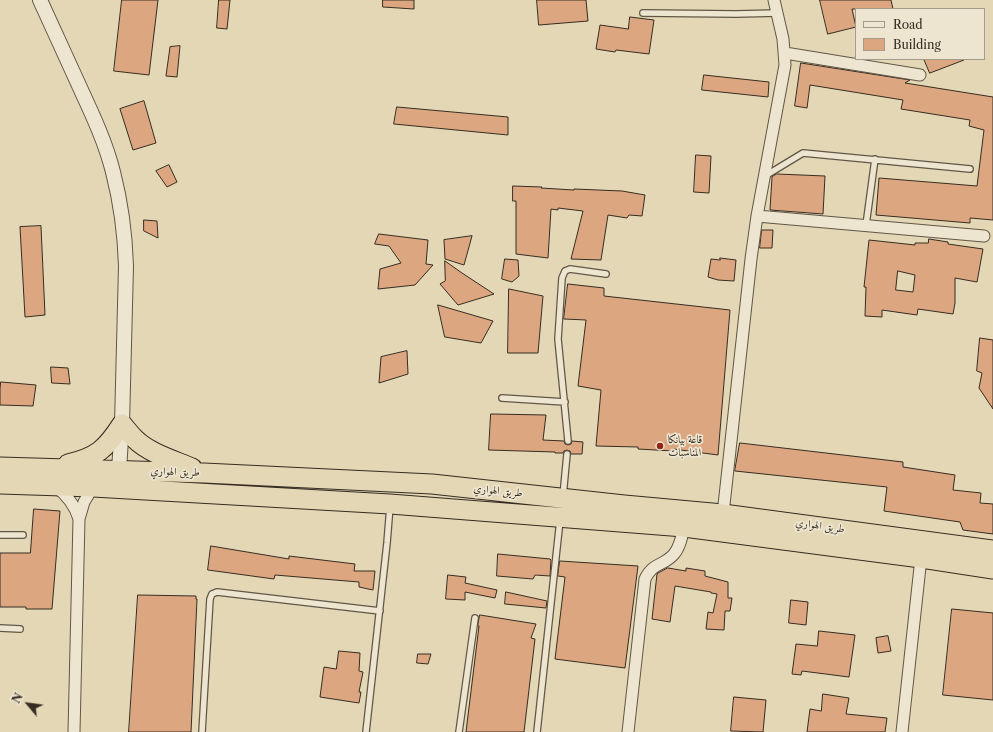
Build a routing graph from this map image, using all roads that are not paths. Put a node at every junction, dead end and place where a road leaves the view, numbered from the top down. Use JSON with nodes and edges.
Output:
{"nodes":[{"id":1,"x":40,"y":0,"type":"edge"},
{"id":2,"x":774,"y":0,"type":"edge"},
{"id":3,"x":643,"y":13,"type":"dead end"},
{"id":4,"x":778,"y":13,"type":"junction"},
{"id":5,"x":785,"y":53,"type":"junction"},
{"id":6,"x":920,"y":75,"type":"dead end"},
{"id":7,"x":875,"y":159,"type":"junction"},
{"id":8,"x":970,"y":169,"type":"dead end"},
{"id":9,"x":764,"y":176,"type":"junction"},
{"id":10,"x":757,"y":216,"type":"junction"},
{"id":11,"x":866,"y":225,"type":"junction"},
{"id":12,"x":984,"y":236,"type":"dead end"},
{"id":13,"x":606,"y":274,"type":"dead end"},
{"id":14,"x":502,"y":398,"type":"dead end"},
{"id":15,"x":565,"y":402,"type":"junction"},
{"id":16,"x":122,"y":424,"type":"junction"},
{"id":17,"x":568,"y":441,"type":"dead end"},
{"id":18,"x":567,"y":454,"type":"dead end"},
{"id":19,"x":0,"y":467,"type":"edge"},
{"id":20,"x":50,"y":468,"type":"junction"},
{"id":21,"x":120,"y":470,"type":"junction"},
{"id":22,"x":204,"y":472,"type":"junction"},
{"id":23,"x":0,"y":484,"type":"edge"},
{"id":24,"x":55,"y":486,"type":"junction"},
{"id":25,"x":93,"y":487,"type":"junction"},
{"id":26,"x":562,"y":498,"type":"junction"},
{"id":27,"x":390,"y":504,"type":"junction"},
{"id":28,"x":623,"y":514,"type":"junction"},
{"id":29,"x":724,"y":514,"type":"junction"},
{"id":30,"x":560,"y":518,"type":"junction"},
{"id":31,"x":79,"y":519,"type":"junction"},
{"id":32,"x":684,"y":527,"type":"junction"},
{"id":33,"x":0,"y":535,"type":"edge"},
{"id":34,"x":22,"y":535,"type":"dead end"},
{"id":35,"x":993,"y":550,"type":"edge"},
{"id":36,"x":921,"y":558,"type":"junction"},
{"id":37,"x":993,"y":569,"type":"edge"},
{"id":38,"x":380,"y":611,"type":"junction"},
{"id":39,"x":475,"y":618,"type":"dead end"},
{"id":40,"x":0,"y":628,"type":"edge"},
{"id":41,"x":20,"y":629,"type":"dead end"},
{"id":42,"x":74,"y":732,"type":"edge"},
{"id":43,"x":202,"y":732,"type":"edge"},
{"id":44,"x":366,"y":732,"type":"edge"},
{"id":45,"x":459,"y":732,"type":"edge"},
{"id":46,"x":538,"y":732,"type":"edge"},
{"id":47,"x":628,"y":732,"type":"edge"},
{"id":48,"x":902,"y":732,"type":"edge"}],
"edges":[{"from":1,"to":16,"type":"street"},
{"from":2,"to":4,"type":"street"},
{"from":3,"to":4,"type":"lane"},
{"from":4,"to":5,"type":"street"},
{"from":5,"to":6,"type":"street"},
{"from":5,"to":9,"type":"street"},
{"from":7,"to":8,"type":"lane"},
{"from":7,"to":9,"type":"lane"},
{"from":7,"to":11,"type":"lane"},
{"from":9,"to":10,"type":"street"},
{"from":10,"to":11,"type":"street"},
{"from":10,"to":29,"type":"street"},
{"from":11,"to":12,"type":"street"},
{"from":13,"to":15,"type":"lane"},
{"from":14,"to":15,"type":"lane"},
{"from":15,"to":17,"type":"lane"},
{"from":16,"to":20,"type":"highway"},
{"from":16,"to":21,"type":"street"},
{"from":16,"to":22,"type":"highway"},
{"from":18,"to":26,"type":"lane"},
{"from":19,"to":20,"type":"highway","name":"طريق الهواري"},
{"from":20,"to":21,"type":"highway","name":"طريق الهواري"},
{"from":21,"to":22,"type":"highway","name":"طريق الهواري"},
{"from":22,"to":26,"type":"highway","name":"طريق الهواري"},
{"from":23,"to":24,"type":"highway","name":"طريق الهواري"},
{"from":24,"to":25,"type":"highway","name":"طريق الهواري"},
{"from":24,"to":31,"type":"street"},
{"from":25,"to":27,"type":"highway","name":"طريق الهواري"},
{"from":25,"to":31,"type":"street"},
{"from":26,"to":28,"type":"highway","name":"طريق الهواري"},
{"from":27,"to":30,"type":"highway","name":"طريق الهواري"},
{"from":27,"to":38,"type":"lane"},
{"from":28,"to":29,"type":"highway","name":"طريق الهواري"},
{"from":28,"to":30,"type":"highway","name":"طريق الهواري"},
{"from":28,"to":32,"type":"highway","name":"طريق الهواري"},
{"from":29,"to":35,"type":"highway","name":"طريق الهواري"},
{"from":30,"to":46,"type":"lane"},
{"from":31,"to":42,"type":"street"},
{"from":32,"to":36,"type":"highway","name":"طريق الهواري"},
{"from":32,"to":47,"type":"street"},
{"from":33,"to":34,"type":"lane"},
{"from":36,"to":37,"type":"highway","name":"طريق الهواري"},
{"from":36,"to":48,"type":"street"},
{"from":38,"to":43,"type":"lane"},
{"from":38,"to":44,"type":"lane"},
{"from":39,"to":45,"type":"lane"},
{"from":40,"to":41,"type":"lane"}]}
